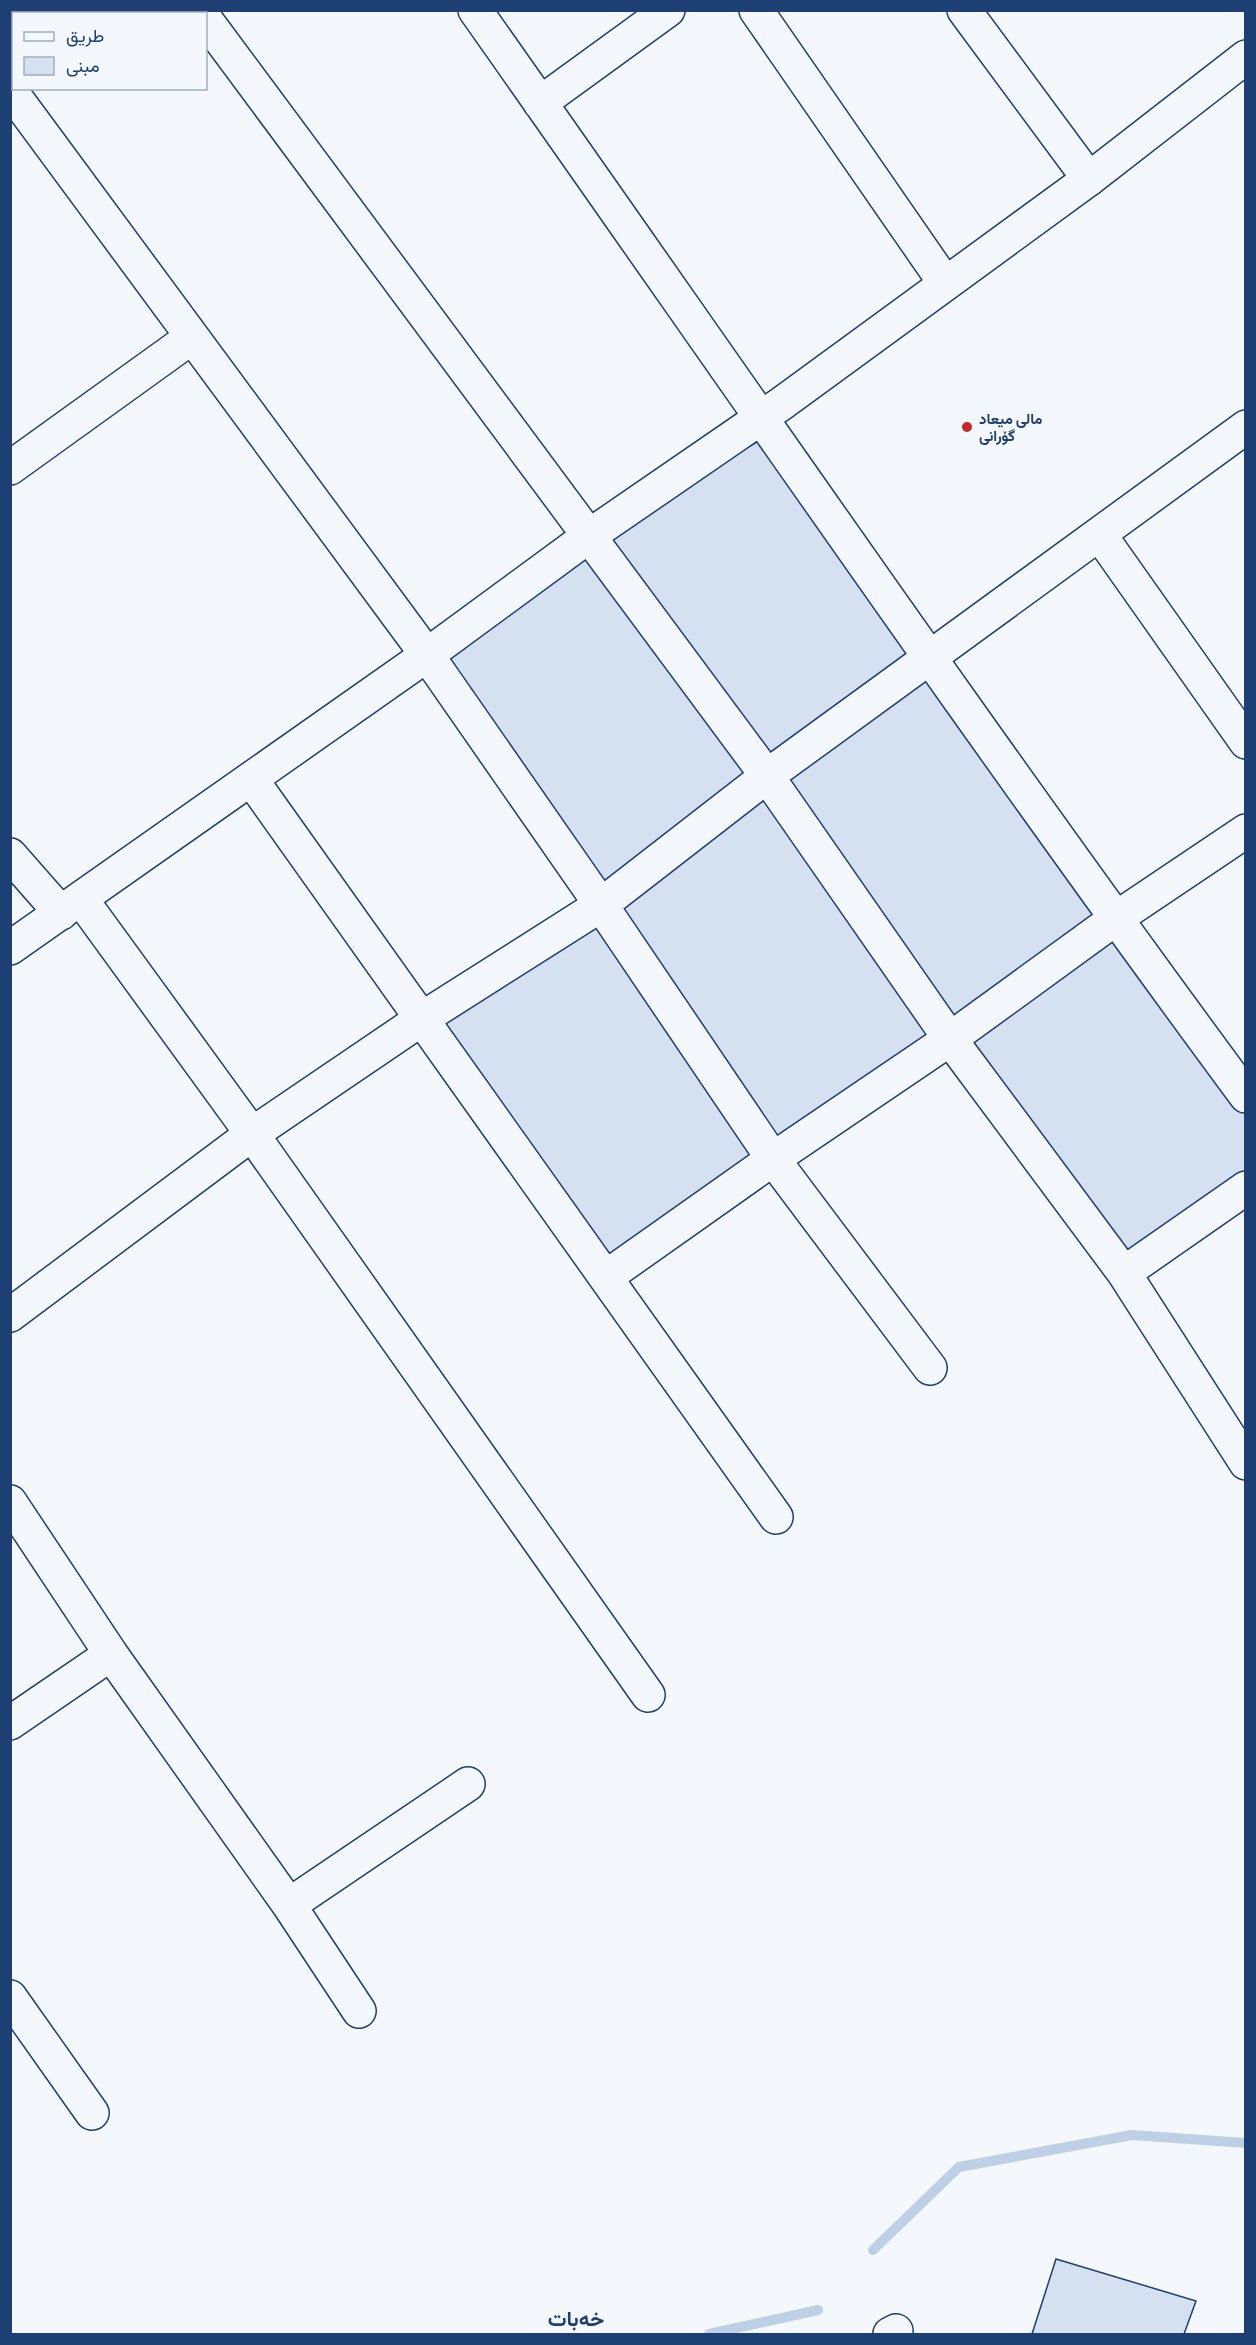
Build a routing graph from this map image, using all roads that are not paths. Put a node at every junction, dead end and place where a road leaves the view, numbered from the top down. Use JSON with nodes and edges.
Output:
{"nodes":[{"id":1,"x":475,"y":10,"type":"edge"},
{"id":2,"x":668,"y":10,"type":"edge"},
{"id":3,"x":756,"y":10,"type":"edge"},
{"id":4,"x":963,"y":10,"type":"edge"},
{"id":5,"x":207,"y":21,"type":"edge"},
{"id":6,"x":1245,"y":57,"type":"edge"},
{"id":7,"x":10,"y":90,"type":"edge"},
{"id":8,"x":540,"y":104,"type":"junction"},
{"id":9,"x":1089,"y":179,"type":"junction"},
{"id":10,"x":945,"y":283,"type":"junction"},
{"id":11,"x":192,"y":336,"type":"junction"},
{"id":12,"x":763,"y":417,"type":"junction"},
{"id":13,"x":1245,"y":428,"type":"edge"},
{"id":14,"x":10,"y":468,"type":"edge"},
{"id":15,"x":1100,"y":535,"type":"junction"},
{"id":16,"x":589,"y":536,"type":"junction"},
{"id":17,"x":428,"y":656,"type":"junction"},
{"id":18,"x":929,"y":657,"type":"junction"},
{"id":19,"x":1245,"y":742,"type":"edge"},
{"id":20,"x":767,"y":776,"type":"junction"},
{"id":21,"x":251,"y":778,"type":"junction"},
{"id":22,"x":1245,"y":831,"type":"edge"},
{"id":23,"x":10,"y":855,"type":"edge"},
{"id":24,"x":601,"y":905,"type":"junction"},
{"id":25,"x":71,"y":906,"type":"junction"},
{"id":26,"x":1115,"y":919,"type":"junction"},
{"id":27,"x":10,"y":948,"type":"edge"},
{"id":28,"x":423,"y":1018,"type":"junction"},
{"id":29,"x":950,"y":1039,"type":"junction"},
{"id":30,"x":1245,"y":1096,"type":"edge"},
{"id":31,"x":252,"y":1134,"type":"junction"},
{"id":32,"x":773,"y":1159,"type":"junction"},
{"id":33,"x":1245,"y":1188,"type":"edge"},
{"id":34,"x":1124,"y":1273,"type":"junction"},
{"id":35,"x":606,"y":1277,"type":"junction"},
{"id":36,"x":10,"y":1314,"type":"edge"},
{"id":37,"x":930,"y":1368,"type":"dead end"},
{"id":38,"x":1245,"y":1463,"type":"edge"},
{"id":39,"x":10,"y":1502,"type":"edge"},
{"id":40,"x":776,"y":1517,"type":"dead end"},
{"id":41,"x":111,"y":1654,"type":"junction"},
{"id":42,"x":648,"y":1695,"type":"dead end"},
{"id":43,"x":10,"y":1723,"type":"edge"},
{"id":44,"x":468,"y":1784,"type":"dead end"},
{"id":45,"x":289,"y":1905,"type":"junction"},
{"id":46,"x":10,"y":1997,"type":"edge"},
{"id":47,"x":359,"y":2011,"type":"dead end"},
{"id":48,"x":92,"y":2113,"type":"dead end"}],
"edges":[{"from":1,"to":8,"type":"street"},
{"from":2,"to":8,"type":"street"},
{"from":3,"to":10,"type":"street"},
{"from":4,"to":9,"type":"street"},
{"from":5,"to":16,"type":"street"},
{"from":6,"to":9,"type":"street"},
{"from":7,"to":11,"type":"street"},
{"from":8,"to":12,"type":"street"},
{"from":9,"to":10,"type":"street"},
{"from":10,"to":12,"type":"street"},
{"from":11,"to":14,"type":"street"},
{"from":11,"to":17,"type":"street"},
{"from":12,"to":16,"type":"street"},
{"from":12,"to":18,"type":"street"},
{"from":13,"to":15,"type":"street"},
{"from":15,"to":18,"type":"street"},
{"from":15,"to":19,"type":"street"},
{"from":16,"to":17,"type":"street"},
{"from":16,"to":20,"type":"street"},
{"from":17,"to":21,"type":"street"},
{"from":17,"to":24,"type":"street"},
{"from":18,"to":20,"type":"street"},
{"from":18,"to":26,"type":"street"},
{"from":20,"to":24,"type":"street"},
{"from":20,"to":29,"type":"street"},
{"from":21,"to":25,"type":"street"},
{"from":21,"to":28,"type":"street"},
{"from":22,"to":26,"type":"street"},
{"from":23,"to":25,"type":"street"},
{"from":24,"to":28,"type":"street"},
{"from":24,"to":32,"type":"street"},
{"from":25,"to":27,"type":"street"},
{"from":25,"to":31,"type":"street"},
{"from":26,"to":29,"type":"street"},
{"from":26,"to":30,"type":"street"},
{"from":28,"to":31,"type":"street"},
{"from":28,"to":35,"type":"street"},
{"from":29,"to":32,"type":"street"},
{"from":29,"to":34,"type":"street"},
{"from":31,"to":36,"type":"street"},
{"from":31,"to":42,"type":"street"},
{"from":32,"to":35,"type":"street"},
{"from":32,"to":37,"type":"street"},
{"from":33,"to":34,"type":"street"},
{"from":34,"to":38,"type":"street"},
{"from":35,"to":40,"type":"street"},
{"from":39,"to":41,"type":"street"},
{"from":41,"to":43,"type":"street"},
{"from":41,"to":45,"type":"street"},
{"from":44,"to":45,"type":"street"},
{"from":45,"to":47,"type":"street"},
{"from":46,"to":48,"type":"street"}]}
